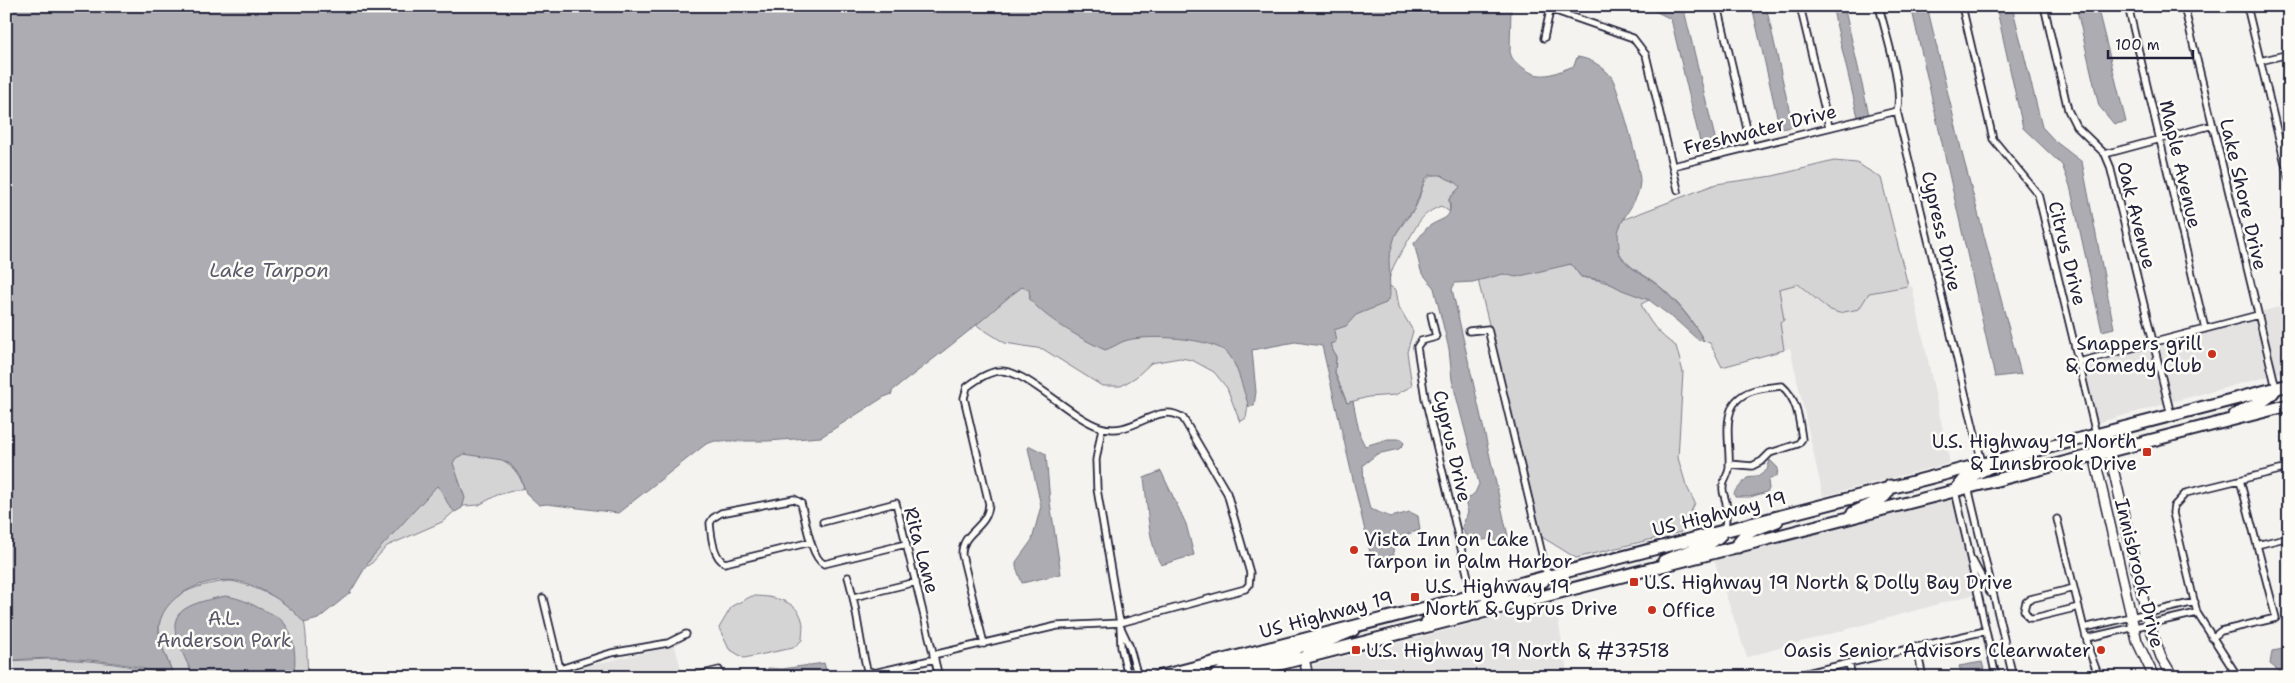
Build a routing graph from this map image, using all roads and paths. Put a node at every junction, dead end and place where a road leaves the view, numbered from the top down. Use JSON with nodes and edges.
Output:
{"nodes":[{"id":1,"x":1718,"y":6,"type":"edge"},
{"id":2,"x":1800,"y":6,"type":"edge"},
{"id":3,"x":1879,"y":6,"type":"edge"},
{"id":4,"x":1962,"y":6,"type":"edge"},
{"id":5,"x":2044,"y":6,"type":"edge"},
{"id":6,"x":2128,"y":6,"type":"edge"},
{"id":7,"x":2184,"y":6,"type":"edge"},
{"id":8,"x":2247,"y":6,"type":"edge"},
{"id":9,"x":1550,"y":7,"type":"edge"},
{"id":10,"x":1544,"y":38,"type":"dead end"},
{"id":11,"x":2289,"y":54,"type":"edge"},
{"id":12,"x":2260,"y":61,"type":"junction"},
{"id":13,"x":1897,"y":111,"type":"junction"},
{"id":14,"x":2213,"y":126,"type":"junction"},
{"id":15,"x":1829,"y":127,"type":"junction"},
{"id":16,"x":2160,"y":138,"type":"junction"},
{"id":17,"x":1751,"y":146,"type":"junction"},
{"id":18,"x":2106,"y":154,"type":"junction"},
{"id":19,"x":1673,"y":166,"type":"junction"},
{"id":20,"x":2289,"y":180,"type":"edge"},
{"id":21,"x":1678,"y":190,"type":"dead end"},
{"id":22,"x":1431,"y":315,"type":"dead end"},
{"id":23,"x":2258,"y":315,"type":"junction"},
{"id":24,"x":2205,"y":329,"type":"junction"},
{"id":25,"x":1469,"y":331,"type":"dead end"},
{"id":26,"x":2153,"y":343,"type":"junction"},
{"id":27,"x":2079,"y":362,"type":"junction"},
{"id":28,"x":2289,"y":385,"type":"edge"},
{"id":29,"x":2276,"y":388,"type":"junction"},
{"id":30,"x":2288,"y":404,"type":"edge"},
{"id":31,"x":2171,"y":415,"type":"junction"},
{"id":32,"x":2225,"y":421,"type":"junction"},
{"id":33,"x":1102,"y":428,"type":"junction"},
{"id":34,"x":2096,"y":434,"type":"junction"},
{"id":35,"x":2109,"y":451,"type":"junction"},
{"id":36,"x":2094,"y":455,"type":"junction"},
{"id":37,"x":2007,"y":457,"type":"junction"},
{"id":38,"x":1982,"y":463,"type":"junction"},
{"id":39,"x":1729,"y":464,"type":"junction"},
{"id":40,"x":2284,"y":469,"type":"dead end"},
{"id":41,"x":1936,"y":475,"type":"junction"},
{"id":42,"x":2240,"y":480,"type":"junction"},
{"id":43,"x":1890,"y":486,"type":"junction"},
{"id":44,"x":1961,"y":487,"type":"junction"},
{"id":45,"x":1796,"y":511,"type":"junction"},
{"id":46,"x":1844,"y":519,"type":"junction"},
{"id":47,"x":2057,"y":519,"type":"dead end"},
{"id":48,"x":1976,"y":520,"type":"junction"},
{"id":49,"x":823,"y":522,"type":"dead end"},
{"id":50,"x":1962,"y":522,"type":"junction"},
{"id":51,"x":1725,"y":529,"type":"junction"},
{"id":52,"x":2289,"y":537,"type":"edge"},
{"id":53,"x":811,"y":542,"type":"junction"},
{"id":54,"x":906,"y":544,"type":"junction"},
{"id":55,"x":2257,"y":545,"type":"junction"},
{"id":56,"x":1738,"y":547,"type":"junction"},
{"id":57,"x":1982,"y":547,"type":"junction"},
{"id":58,"x":1968,"y":548,"type":"junction"},
{"id":59,"x":1572,"y":568,"type":"junction"},
{"id":60,"x":1640,"y":572,"type":"junction"},
{"id":61,"x":1548,"y":575,"type":"junction"},
{"id":62,"x":848,"y":577,"type":"dead end"},
{"id":63,"x":1982,"y":577,"type":"junction"},
{"id":64,"x":916,"y":582,"type":"junction"},
{"id":65,"x":2074,"y":588,"type":"junction"},
{"id":66,"x":1472,"y":594,"type":"junction"},
{"id":67,"x":1979,"y":595,"type":"junction"},
{"id":68,"x":543,"y":598,"type":"dead end"},
{"id":69,"x":854,"y":598,"type":"junction"},
{"id":70,"x":1993,"y":599,"type":"junction"},
{"id":71,"x":2195,"y":602,"type":"junction"},
{"id":72,"x":2079,"y":607,"type":"junction"},
{"id":73,"x":2147,"y":613,"type":"junction"},
{"id":74,"x":2197,"y":613,"type":"junction"},
{"id":75,"x":1477,"y":614,"type":"junction"},
{"id":76,"x":2132,"y":617,"type":"junction"},
{"id":77,"x":1372,"y":620,"type":"junction"},
{"id":78,"x":2104,"y":623,"type":"junction"},
{"id":79,"x":1120,"y":624,"type":"junction"},
{"id":80,"x":2149,"y":624,"type":"junction"},
{"id":81,"x":2084,"y":628,"type":"junction"},
{"id":82,"x":2134,"y":628,"type":"junction"},
{"id":83,"x":1413,"y":630,"type":"junction"},
{"id":84,"x":1985,"y":631,"type":"junction"},
{"id":85,"x":1322,"y":633,"type":"junction"},
{"id":86,"x":686,"y":634,"type":"dead end"},
{"id":87,"x":2106,"y":634,"type":"junction"},
{"id":88,"x":2087,"y":638,"type":"junction"},
{"id":89,"x":2212,"y":638,"type":"junction"},
{"id":90,"x":984,"y":644,"type":"junction"},
{"id":91,"x":1916,"y":646,"type":"junction"},
{"id":92,"x":934,"y":657,"type":"junction"},
{"id":93,"x":1304,"y":658,"type":"junction"},
{"id":94,"x":1216,"y":661,"type":"junction"},
{"id":95,"x":1849,"y":662,"type":"junction"},
{"id":96,"x":896,"y":668,"type":"junction"},
{"id":97,"x":560,"y":669,"type":"junction"},
{"id":98,"x":695,"y":676,"type":"edge"},
{"id":99,"x":562,"y":677,"type":"edge"},
{"id":100,"x":721,"y":677,"type":"edge"},
{"id":101,"x":899,"y":677,"type":"edge"},
{"id":102,"x":939,"y":677,"type":"edge"},
{"id":103,"x":1128,"y":677,"type":"edge"},
{"id":104,"x":1138,"y":677,"type":"edge"},
{"id":105,"x":1158,"y":677,"type":"edge"},
{"id":106,"x":1186,"y":677,"type":"edge"},
{"id":107,"x":1214,"y":677,"type":"edge"},
{"id":108,"x":1229,"y":677,"type":"edge"},
{"id":109,"x":1308,"y":677,"type":"edge"},
{"id":110,"x":1790,"y":677,"type":"edge"},
{"id":111,"x":1852,"y":677,"type":"edge"},
{"id":112,"x":1924,"y":677,"type":"edge"},
{"id":113,"x":1996,"y":677,"type":"edge"},
{"id":114,"x":2013,"y":677,"type":"edge"},
{"id":115,"x":2099,"y":677,"type":"edge"},
{"id":116,"x":2154,"y":677,"type":"edge"},
{"id":117,"x":2173,"y":677,"type":"edge"},
{"id":118,"x":2238,"y":677,"type":"edge"}],
"edges":[{"from":1,"to":17,"type":"street"},
{"from":2,"to":15,"type":"street"},
{"from":3,"to":13,"type":"street","name":"Cypress Drive"},
{"from":4,"to":27,"type":"street","name":"Citrus Drive"},
{"from":5,"to":18,"type":"street","name":"Oak Avenue"},
{"from":6,"to":16,"type":"street","name":"Maple Avenue"},
{"from":7,"to":14,"type":"street","name":"Lake Shore Drive"},
{"from":8,"to":12,"type":"street"},
{"from":9,"to":10,"type":"street","name":"Freshwater Drive"},
{"from":9,"to":19,"type":"street","name":"Freshwater Drive"},
{"from":11,"to":12,"type":"street"},
{"from":12,"to":20,"type":"street"},
{"from":13,"to":15,"type":"street","name":"Freshwater Drive"},
{"from":13,"to":38,"type":"street","name":"Cypress Drive"},
{"from":14,"to":16,"type":"street"},
{"from":14,"to":23,"type":"street","name":"Lake Shore Drive"},
{"from":15,"to":17,"type":"street","name":"Freshwater Drive"},
{"from":16,"to":18,"type":"street"},
{"from":16,"to":24,"type":"street","name":"Maple Avenue"},
{"from":17,"to":19,"type":"street","name":"Freshwater Drive"},
{"from":18,"to":26,"type":"street","name":"Oak Avenue"},
{"from":19,"to":21,"type":"street"},
{"from":22,"to":66,"type":"street","name":"Cyprus Drive"},
{"from":23,"to":24,"type":"street"},
{"from":23,"to":29,"type":"street","name":"Lake Shore Drive"},
{"from":24,"to":26,"type":"street"},
{"from":25,"to":61,"type":"street"},
{"from":26,"to":27,"type":"street"},
{"from":26,"to":31,"type":"street","name":"Oak Avenue"},
{"from":27,"to":34,"type":"street","name":"Citrus Drive"},
{"from":28,"to":29,"type":"highway","name":"US Highway 19"},
{"from":29,"to":31,"type":"highway","name":"US Highway 19"},
{"from":29,"to":32,"type":"highway"},
{"from":30,"to":32,"type":"highway","name":"US Highway 19"},
{"from":31,"to":34,"type":"highway","name":"US Highway 19"},
{"from":32,"to":35,"type":"highway","name":"US Highway 19"},
{"from":33,"to":79,"type":"street"},
{"from":33,"to":79,"type":"street"},
{"from":33,"to":90,"type":"street"},
{"from":34,"to":35,"type":"street","name":"Innisbrook Drive"},
{"from":34,"to":36,"type":"street","name":"Innisbrook Drive"},
{"from":34,"to":37,"type":"highway","name":"US Highway 19"},
{"from":35,"to":36,"type":"highway","name":"US Highway 19"},
{"from":35,"to":73,"type":"street","name":"Innisbrook Drive"},
{"from":36,"to":44,"type":"highway","name":"US Highway 19"},
{"from":36,"to":76,"type":"street","name":"Innisbrook Drive"},
{"from":37,"to":38,"type":"highway","name":"US Highway 19"},
{"from":37,"to":44,"type":"highway"},
{"from":38,"to":41,"type":"highway","name":"US Highway 19"},
{"from":39,"to":39,"type":"street"},
{"from":39,"to":51,"type":"street"},
{"from":40,"to":42,"type":"street"},
{"from":41,"to":43,"type":"highway","name":"US Highway 19"},
{"from":41,"to":44,"type":"highway"},
{"from":42,"to":55,"type":"street"},
{"from":42,"to":71,"type":"street"},
{"from":43,"to":45,"type":"highway","name":"US Highway 19"},
{"from":43,"to":46,"type":"highway"},
{"from":44,"to":46,"type":"highway","name":"US Highway 19"},
{"from":44,"to":48,"type":"street"},
{"from":44,"to":50,"type":"street"},
{"from":45,"to":51,"type":"highway","name":"US Highway 19"},
{"from":45,"to":56,"type":"highway"},
{"from":46,"to":56,"type":"highway","name":"US Highway 19"},
{"from":47,"to":65,"type":"street"},
{"from":48,"to":50,"type":"street"},
{"from":48,"to":57,"type":"street"},
{"from":49,"to":54,"type":"street","name":"Rita Lane"},
{"from":50,"to":58,"type":"street"},
{"from":51,"to":59,"type":"highway","name":"US Highway 19"},
{"from":51,"to":60,"type":"highway"},
{"from":52,"to":55,"type":"street"},
{"from":53,"to":53,"type":"street"},
{"from":53,"to":54,"type":"street"},
{"from":54,"to":64,"type":"street","name":"Rita Lane"},
{"from":55,"to":89,"type":"street"},
{"from":56,"to":60,"type":"highway","name":"US Highway 19"},
{"from":57,"to":63,"type":"street"},
{"from":57,"to":70,"type":"street"},
{"from":58,"to":63,"type":"street"},
{"from":58,"to":67,"type":"street"},
{"from":59,"to":61,"type":"highway","name":"US Highway 19"},
{"from":59,"to":75,"type":"highway"},
{"from":60,"to":75,"type":"highway","name":"US Highway 19"},
{"from":61,"to":66,"type":"highway","name":"US Highway 19"},
{"from":62,"to":69,"type":"street"},
{"from":63,"to":67,"type":"street"},
{"from":63,"to":70,"type":"street"},
{"from":64,"to":69,"type":"street"},
{"from":64,"to":92,"type":"street","name":"Rita Lane"},
{"from":65,"to":72,"type":"street"},
{"from":65,"to":72,"type":"street"},
{"from":66,"to":77,"type":"highway","name":"US Highway 19"},
{"from":66,"to":83,"type":"highway"},
{"from":67,"to":84,"type":"street"},
{"from":68,"to":97,"type":"street"},
{"from":69,"to":96,"type":"street"},
{"from":70,"to":114,"type":"street"},
{"from":71,"to":73,"type":"street"},
{"from":71,"to":74,"type":"street"},
{"from":72,"to":81,"type":"street"},
{"from":73,"to":76,"type":"street"},
{"from":73,"to":80,"type":"street","name":"Innisbrook Drive"},
{"from":74,"to":80,"type":"street"},
{"from":74,"to":89,"type":"street"},
{"from":75,"to":83,"type":"highway","name":"US Highway 19"},
{"from":76,"to":78,"type":"street"},
{"from":76,"to":82,"type":"street","name":"Innisbrook Drive"},
{"from":77,"to":85,"type":"highway","name":"US Highway 19"},
{"from":77,"to":93,"type":"highway"},
{"from":78,"to":81,"type":"street"},
{"from":78,"to":87,"type":"street"},
{"from":79,"to":90,"type":"street"},
{"from":79,"to":103,"type":"street"},
{"from":79,"to":104,"type":"street"},
{"from":80,"to":82,"type":"street"},
{"from":80,"to":117,"type":"street","name":"Innisbrook Drive"},
{"from":81,"to":88,"type":"street"},
{"from":82,"to":87,"type":"street"},
{"from":82,"to":116,"type":"street","name":"Innisbrook Drive"},
{"from":83,"to":93,"type":"highway","name":"US Highway 19"},
{"from":84,"to":91,"type":"street"},
{"from":84,"to":113,"type":"street"},
{"from":85,"to":94,"type":"highway","name":"US Highway 19"},
{"from":85,"to":107,"type":"highway"},
{"from":86,"to":97,"type":"street"},
{"from":87,"to":88,"type":"street"},
{"from":88,"to":115,"type":"street"},
{"from":89,"to":118,"type":"street"},
{"from":90,"to":92,"type":"street"},
{"from":91,"to":95,"type":"street"},
{"from":91,"to":112,"type":"street"},
{"from":92,"to":96,"type":"street"},
{"from":92,"to":102,"type":"street","name":"Rita Lane"},
{"from":93,"to":108,"type":"highway","name":"US Highway 19"},
{"from":93,"to":109,"type":"street"},
{"from":94,"to":105,"type":"highway","name":"US Highway 19"},
{"from":94,"to":106,"type":"highway"},
{"from":95,"to":110,"type":"street"},
{"from":95,"to":111,"type":"street"},
{"from":96,"to":101,"type":"street"},
{"from":97,"to":99,"type":"street"},
{"from":98,"to":100,"type":"street"}]}
